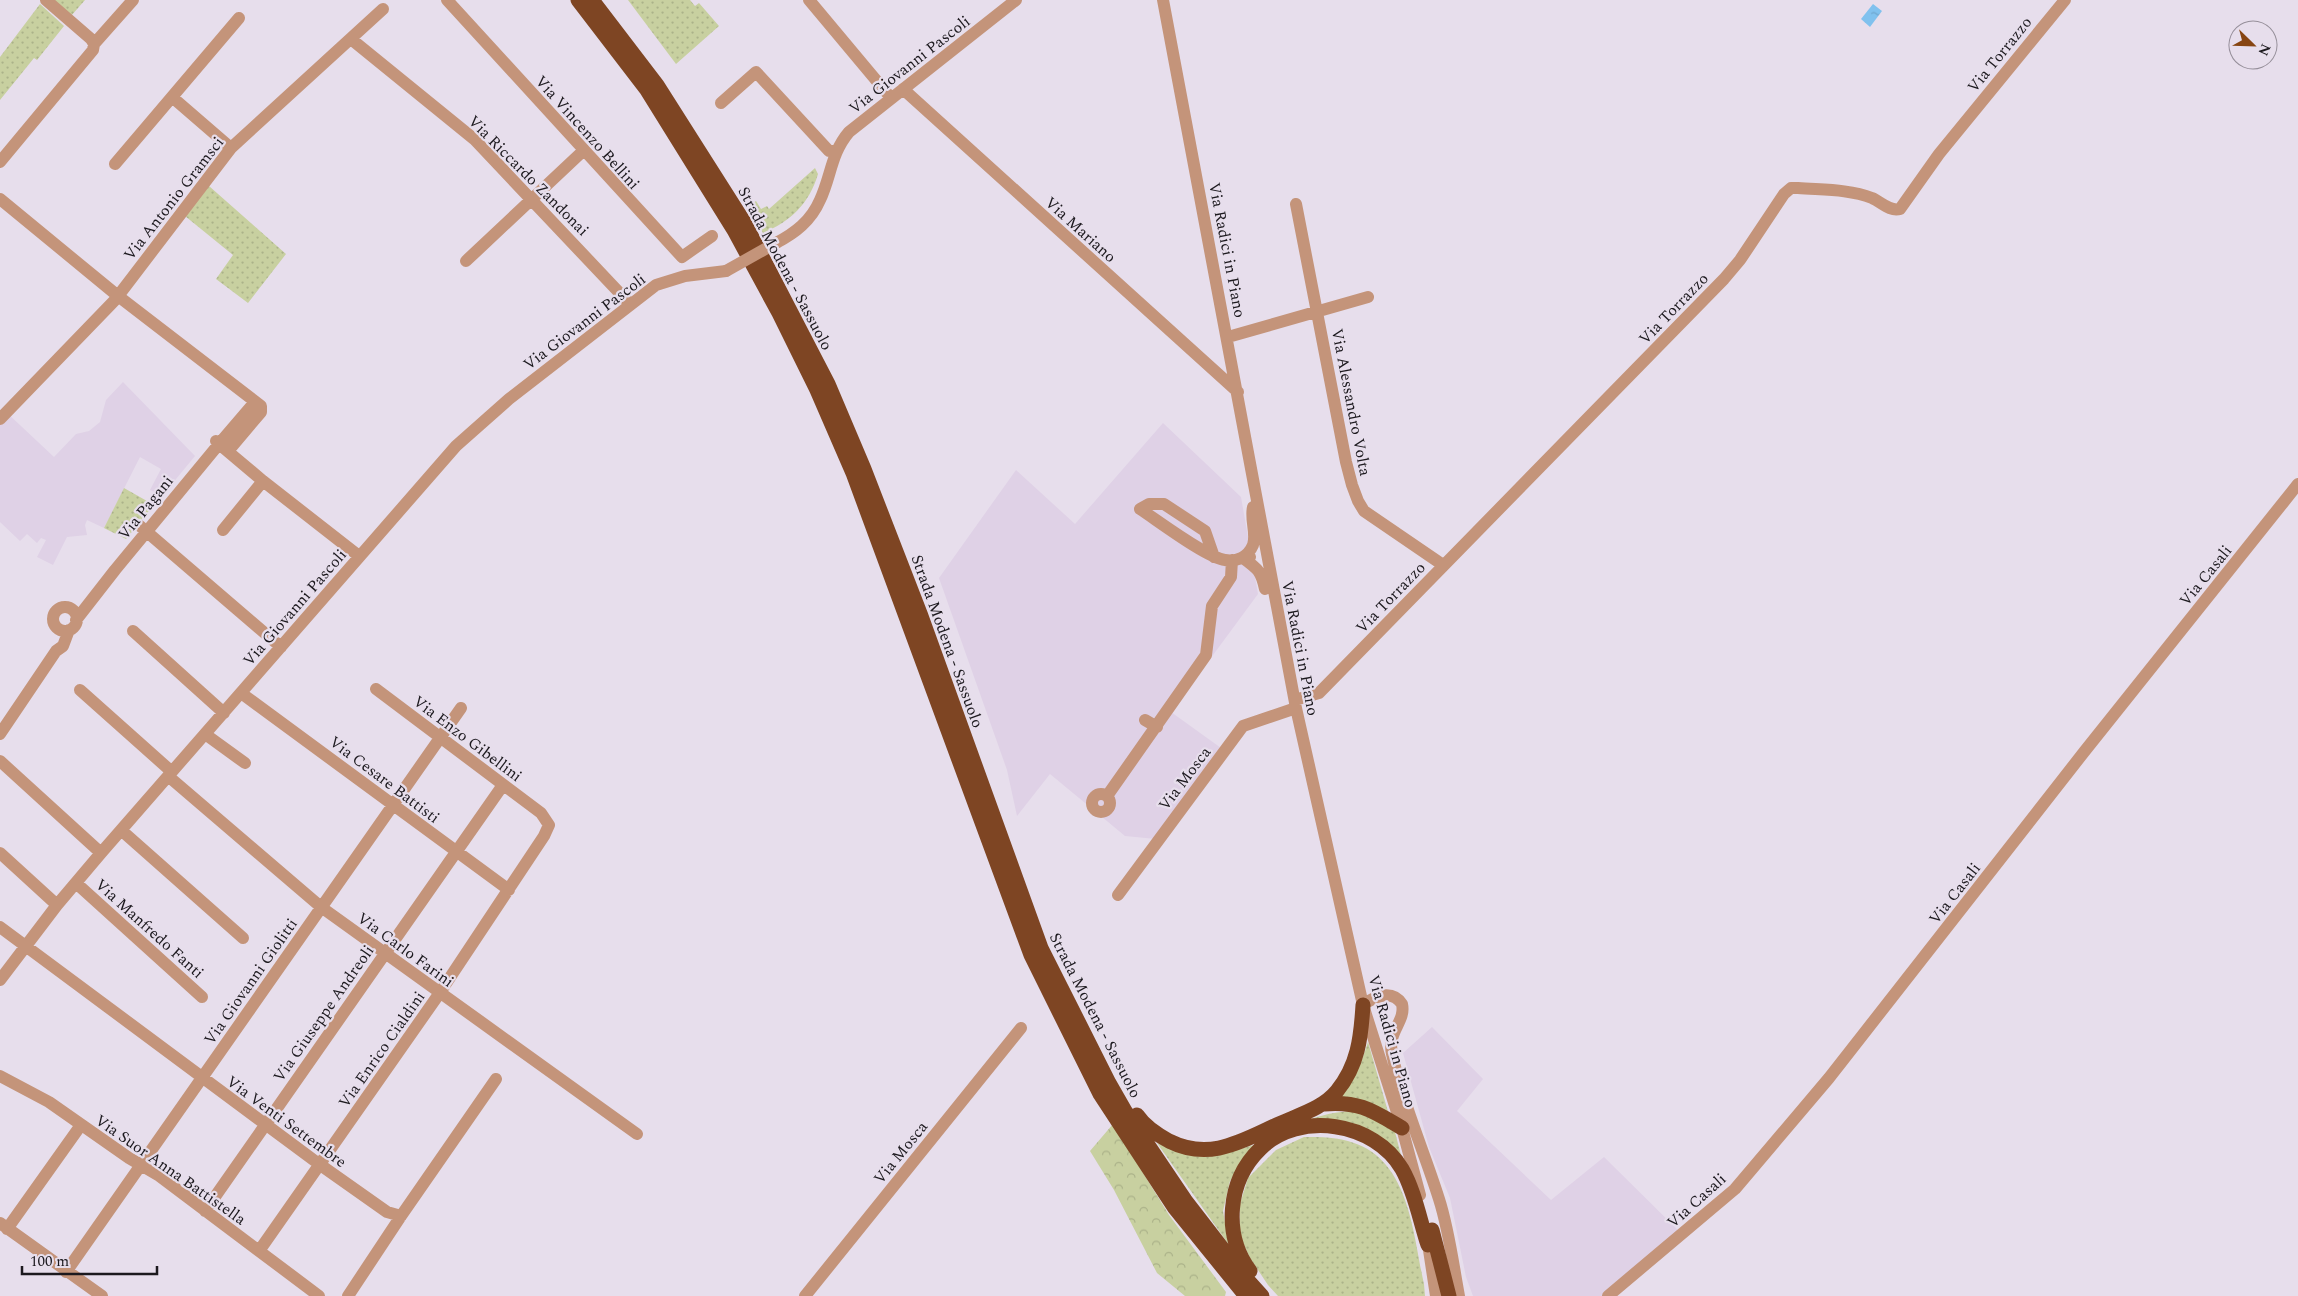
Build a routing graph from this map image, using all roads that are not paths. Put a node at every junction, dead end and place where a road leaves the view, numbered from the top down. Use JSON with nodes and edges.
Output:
{"nodes":[{"id":1,"x":46,"y":0,"type":"edge"},
{"id":2,"x":133,"y":0,"type":"edge"},
{"id":3,"x":447,"y":0,"type":"edge"},
{"id":4,"x":578,"y":0,"type":"edge"},
{"id":5,"x":592,"y":0,"type":"edge"},
{"id":6,"x":808,"y":0,"type":"edge"},
{"id":7,"x":1016,"y":0,"type":"edge"},
{"id":8,"x":1163,"y":0,"type":"edge"},
{"id":9,"x":2065,"y":0,"type":"edge"},
{"id":10,"x":382,"y":9,"type":"dead end"},
{"id":11,"x":239,"y":18,"type":"dead end"},
{"id":12,"x":90,"y":39,"type":"junction"},
{"id":13,"x":351,"y":39,"type":"junction"},
{"id":14,"x":903,"y":90,"type":"junction"},
{"id":15,"x":172,"y":97,"type":"junction"},
{"id":16,"x":891,"y":98,"type":"junction"},
{"id":17,"x":721,"y":103,"type":"dead end"},
{"id":18,"x":231,"y":148,"type":"junction"},
{"id":19,"x":583,"y":151,"type":"junction"},
{"id":20,"x":836,"y":151,"type":"junction"},
{"id":21,"x":0,"y":162,"type":"edge"},
{"id":22,"x":115,"y":164,"type":"dead end"},
{"id":23,"x":0,"y":199,"type":"edge"},
{"id":24,"x":533,"y":199,"type":"junction"},
{"id":25,"x":1296,"y":204,"type":"dead end"},
{"id":26,"x":712,"y":236,"type":"dead end"},
{"id":27,"x":466,"y":261,"type":"dead end"},
{"id":28,"x":118,"y":296,"type":"junction"},
{"id":29,"x":1368,"y":297,"type":"dead end"},
{"id":30,"x":630,"y":304,"type":"junction"},
{"id":31,"x":1318,"y":312,"type":"junction"},
{"id":32,"x":1228,"y":337,"type":"junction"},
{"id":33,"x":1238,"y":392,"type":"junction"},
{"id":34,"x":0,"y":419,"type":"edge"},
{"id":35,"x":221,"y":445,"type":"junction"},
{"id":36,"x":263,"y":481,"type":"junction"},
{"id":37,"x":2298,"y":484,"type":"edge"},
{"id":38,"x":1258,"y":496,"type":"junction"},
{"id":39,"x":144,"y":528,"type":"junction"},
{"id":40,"x":223,"y":530,"type":"dead end"},
{"id":41,"x":1266,"y":554,"type":"junction"},
{"id":42,"x":359,"y":556,"type":"junction"},
{"id":43,"x":1214,"y":557,"type":"junction"},
{"id":44,"x":1238,"y":559,"type":"junction"},
{"id":45,"x":1443,"y":565,"type":"junction"},
{"id":46,"x":1275,"y":602,"type":"junction"},
{"id":47,"x":133,"y":631,"type":"dead end"},
{"id":48,"x":281,"y":647,"type":"junction"},
{"id":49,"x":376,"y":689,"type":"dead end"},
{"id":50,"x":80,"y":690,"type":"dead end"},
{"id":51,"x":241,"y":693,"type":"junction"},
{"id":52,"x":1296,"y":704,"type":"junction"},
{"id":53,"x":460,"y":708,"type":"dead end"},
{"id":54,"x":224,"y":713,"type":"junction"},
{"id":55,"x":1145,"y":720,"type":"dead end"},
{"id":56,"x":1157,"y":728,"type":"junction"},
{"id":57,"x":0,"y":734,"type":"edge"},
{"id":58,"x":205,"y":734,"type":"junction"},
{"id":59,"x":440,"y":737,"type":"junction"},
{"id":60,"x":0,"y":761,"type":"edge"},
{"id":61,"x":245,"y":763,"type":"dead end"},
{"id":62,"x":170,"y":774,"type":"junction"},
{"id":63,"x":503,"y":785,"type":"junction"},
{"id":64,"x":1107,"y":796,"type":"dead end"},
{"id":65,"x":392,"y":804,"type":"junction"},
{"id":66,"x":541,"y":813,"type":"joint"},
{"id":67,"x":122,"y":830,"type":"junction"},
{"id":68,"x":101,"y":852,"type":"junction"},
{"id":69,"x":455,"y":852,"type":"junction"},
{"id":70,"x":0,"y":853,"type":"edge"},
{"id":71,"x":76,"y":883,"type":"junction"},
{"id":72,"x":509,"y":890,"type":"junction"},
{"id":73,"x":1118,"y":895,"type":"dead end"},
{"id":74,"x":57,"y":905,"type":"junction"},
{"id":75,"x":321,"y":907,"type":"junction"},
{"id":76,"x":0,"y":928,"type":"edge"},
{"id":77,"x":243,"y":938,"type":"dead end"},
{"id":78,"x":24,"y":946,"type":"junction"},
{"id":79,"x":385,"y":954,"type":"junction"},
{"id":80,"x":0,"y":980,"type":"edge"},
{"id":81,"x":439,"y":994,"type":"junction"},
{"id":82,"x":202,"y":997,"type":"dead end"},
{"id":83,"x":1364,"y":1005,"type":"junction"},
{"id":84,"x":1021,"y":1028,"type":"dead end"},
{"id":85,"x":0,"y":1076,"type":"edge"},
{"id":86,"x":202,"y":1079,"type":"junction"},
{"id":87,"x":496,"y":1079,"type":"dead end"},
{"id":88,"x":1104,"y":1089,"type":"junction"},
{"id":89,"x":1324,"y":1104,"type":"junction"},
{"id":90,"x":265,"y":1124,"type":"junction"},
{"id":91,"x":81,"y":1125,"type":"junction"},
{"id":92,"x":1402,"y":1128,"type":"junction"},
{"id":93,"x":636,"y":1134,"type":"dead end"},
{"id":94,"x":141,"y":1164,"type":"junction"},
{"id":95,"x":319,"y":1164,"type":"junction"},
{"id":96,"x":1423,"y":1207,"type":"junction"},
{"id":97,"x":205,"y":1210,"type":"junction"},
{"id":98,"x":401,"y":1216,"type":"junction"},
{"id":99,"x":4,"y":1226,"type":"edge"},
{"id":100,"x":1428,"y":1245,"type":"junction"},
{"id":101,"x":258,"y":1251,"type":"junction"},
{"id":102,"x":66,"y":1272,"type":"junction"},
{"id":103,"x":102,"y":1296,"type":"edge"},
{"id":104,"x":319,"y":1296,"type":"edge"},
{"id":105,"x":348,"y":1296,"type":"edge"},
{"id":106,"x":805,"y":1296,"type":"edge"},
{"id":107,"x":1246,"y":1296,"type":"edge"},
{"id":108,"x":1264,"y":1296,"type":"edge"},
{"id":109,"x":1436,"y":1296,"type":"edge"},
{"id":110,"x":1449,"y":1296,"type":"edge"},
{"id":111,"x":1459,"y":1296,"type":"edge"},
{"id":112,"x":1608,"y":1296,"type":"edge"}],
"edges":[{"from":1,"to":12,"type":"street"},
{"from":2,"to":12,"type":"street"},
{"from":3,"to":19,"type":"street","name":"Via Vincenzo Bellini"},
{"from":4,"to":88,"type":"highway","name":"Strada Modena - Sassuolo"},
{"from":5,"to":88,"type":"highway","name":"Strada Modena - Sassuolo"},
{"from":6,"to":16,"type":"street"},
{"from":7,"to":14,"type":"street","name":"Via Giovanni Pascoli"},
{"from":8,"to":32,"type":"street","name":"Via Radici in Piano"},
{"from":9,"to":45,"type":"street","name":"Via Torrazzo"},
{"from":10,"to":13,"type":"street","name":"Via Antonio Gramsci"},
{"from":11,"to":15,"type":"street"},
{"from":12,"to":21,"type":"street"},
{"from":13,"to":18,"type":"street","name":"Via Antonio Gramsci"},
{"from":13,"to":24,"type":"street","name":"Via Riccardo Zandonai"},
{"from":14,"to":16,"type":"street","name":"Via Giovanni Pascoli"},
{"from":14,"to":33,"type":"street","name":"Via Mariano"},
{"from":15,"to":18,"type":"street"},
{"from":15,"to":22,"type":"street"},
{"from":16,"to":20,"type":"street","name":"Via Giovanni Pascoli"},
{"from":17,"to":20,"type":"street"},
{"from":18,"to":28,"type":"street","name":"Via Antonio Gramsci"},
{"from":19,"to":24,"type":"street"},
{"from":19,"to":26,"type":"street","name":"Via Vincenzo Bellini"},
{"from":20,"to":30,"type":"street","name":"Via Giovanni Pascoli","bridge":true},
{"from":23,"to":28,"type":"street"},
{"from":24,"to":27,"type":"street"},
{"from":24,"to":30,"type":"street","name":"Via Riccardo Zandonai"},
{"from":25,"to":31,"type":"street","name":"Via Alessandro Volta"},
{"from":28,"to":34,"type":"street","name":"Via Antonio Gramsci"},
{"from":28,"to":35,"type":"street","name":"Via Pagani"},
{"from":29,"to":31,"type":"street"},
{"from":30,"to":42,"type":"street","name":"Via Giovanni Pascoli"},
{"from":31,"to":32,"type":"street"},
{"from":31,"to":45,"type":"street","name":"Via Alessandro Volta"},
{"from":32,"to":33,"type":"street","name":"Via Radici in Piano"},
{"from":33,"to":38,"type":"street","name":"Via Radici in Piano"},
{"from":35,"to":36,"type":"street"},
{"from":35,"to":39,"type":"street","name":"Via Pagani"},
{"from":36,"to":40,"type":"street"},
{"from":36,"to":42,"type":"street"},
{"from":37,"to":112,"type":"street","name":"Via Casali"},
{"from":38,"to":41,"type":"street","name":"Via Radici in Piano"},
{"from":38,"to":44,"type":"street"},
{"from":39,"to":48,"type":"street"},
{"from":39,"to":57,"type":"street","name":"Via Pagani"},
{"from":41,"to":44,"type":"street"},
{"from":41,"to":46,"type":"street","name":"Via Radici in Piano"},
{"from":42,"to":48,"type":"street","name":"Via Giovanni Pascoli"},
{"from":43,"to":43,"type":"street"},
{"from":43,"to":44,"type":"street"},
{"from":44,"to":46,"type":"street"},
{"from":44,"to":56,"type":"street"},
{"from":45,"to":52,"type":"street","name":"Via Torrazzo"},
{"from":46,"to":52,"type":"street","name":"Via Radici in Piano"},
{"from":47,"to":54,"type":"street"},
{"from":48,"to":51,"type":"street","name":"Via Giovanni Pascoli"},
{"from":49,"to":59,"type":"street","name":"Via Enzo Gibellini"},
{"from":50,"to":62,"type":"street","name":"Via Carlo Farini"},
{"from":51,"to":54,"type":"street","name":"Via Giovanni Pascoli"},
{"from":51,"to":65,"type":"street","name":"Via Cesare Battisti"},
{"from":52,"to":73,"type":"street","name":"Via Mosca"},
{"from":52,"to":83,"type":"street","name":"Via Radici in Piano"},
{"from":53,"to":59,"type":"street","name":"Via Giovanni Giolitti"},
{"from":54,"to":58,"type":"street","name":"Via Giovanni Pascoli"},
{"from":55,"to":56,"type":"street"},
{"from":56,"to":64,"type":"street"},
{"from":58,"to":61,"type":"street"},
{"from":58,"to":62,"type":"street","name":"Via Giovanni Pascoli"},
{"from":59,"to":63,"type":"street","name":"Via Enzo Gibellini"},
{"from":59,"to":65,"type":"street","name":"Via Giovanni Giolitti"},
{"from":60,"to":68,"type":"street"},
{"from":62,"to":67,"type":"street","name":"Via Giovanni Pascoli"},
{"from":62,"to":75,"type":"street","name":"Via Carlo Farini"},
{"from":63,"to":66,"type":"street","name":"Via Enzo Gibellini"},
{"from":63,"to":69,"type":"street","name":"Via Giuseppe Andreoli"},
{"from":65,"to":69,"type":"street","name":"Via Cesare Battisti"},
{"from":65,"to":75,"type":"street","name":"Via Giovanni Giolitti"},
{"from":66,"to":72,"type":"street","name":"Via Enrico Cialdini"},
{"from":67,"to":68,"type":"street","name":"Via Giovanni Pascoli"},
{"from":67,"to":77,"type":"street"},
{"from":68,"to":71,"type":"street","name":"Via Giovanni Pascoli"},
{"from":69,"to":72,"type":"street","name":"Via Cesare Battisti"},
{"from":69,"to":79,"type":"street","name":"Via Giuseppe Andreoli"},
{"from":70,"to":74,"type":"street"},
{"from":71,"to":74,"type":"street","name":"Via Giovanni Pascoli"},
{"from":71,"to":82,"type":"street","name":"Via Manfredo Fanti"},
{"from":72,"to":81,"type":"street","name":"Via Enrico Cialdini"},
{"from":74,"to":78,"type":"street","name":"Via Giovanni Pascoli"},
{"from":75,"to":79,"type":"street","name":"Via Carlo Farini"},
{"from":75,"to":86,"type":"street","name":"Via Giovanni Giolitti"},
{"from":76,"to":78,"type":"street","name":"Via Venti Settembre"},
{"from":78,"to":80,"type":"street","name":"Via Giovanni Pascoli"},
{"from":78,"to":86,"type":"street","name":"Via Venti Settembre"},
{"from":79,"to":81,"type":"street","name":"Via Carlo Farini"},
{"from":79,"to":90,"type":"street","name":"Via Giuseppe Andreoli"},
{"from":81,"to":93,"type":"street","name":"Via Carlo Farini"},
{"from":81,"to":95,"type":"street","name":"Via Enrico Cialdini"},
{"from":83,"to":89,"type":"highway"},
{"from":83,"to":92,"type":"street","name":"Via Radici in Piano"},
{"from":83,"to":111,"type":"street"},
{"from":84,"to":106,"type":"street","name":"Via Mosca"},
{"from":85,"to":91,"type":"street","name":"Via Suor Anna Battistella"},
{"from":86,"to":90,"type":"street","name":"Via Venti Settembre"},
{"from":86,"to":94,"type":"street","name":"Via Giovanni Giolitti"},
{"from":87,"to":98,"type":"street"},
{"from":88,"to":89,"type":"highway"},
{"from":88,"to":107,"type":"highway","name":"Strada Modena - Sassuolo"},
{"from":88,"to":108,"type":"highway","name":"Strada Modena - Sassuolo"},
{"from":89,"to":92,"type":"highway"},
{"from":90,"to":95,"type":"street","name":"Via Venti Settembre"},
{"from":90,"to":97,"type":"street","name":"Via Giuseppe Andreoli"},
{"from":91,"to":94,"type":"street","name":"Via Suor Anna Battistella"},
{"from":91,"to":99,"type":"street"},
{"from":92,"to":96,"type":"street","name":"Via Radici in Piano"},
{"from":94,"to":97,"type":"street","name":"Via Suor Anna Battistella"},
{"from":94,"to":102,"type":"street","name":"Via Giovanni Giolitti"},
{"from":95,"to":98,"type":"street","name":"Via Venti Settembre"},
{"from":95,"to":101,"type":"street","name":"Via Enrico Cialdini"},
{"from":96,"to":100,"type":"street","name":"Via Radici in Piano"},
{"from":96,"to":110,"type":"highway"},
{"from":97,"to":101,"type":"street","name":"Via Suor Anna Battistella"},
{"from":98,"to":105,"type":"street"},
{"from":99,"to":102,"type":"street"},
{"from":100,"to":108,"type":"highway"},
{"from":100,"to":109,"type":"street","name":"Via Radici in Piano"},
{"from":101,"to":104,"type":"street","name":"Via Suor Anna Battistella"},
{"from":102,"to":103,"type":"street"}]}
